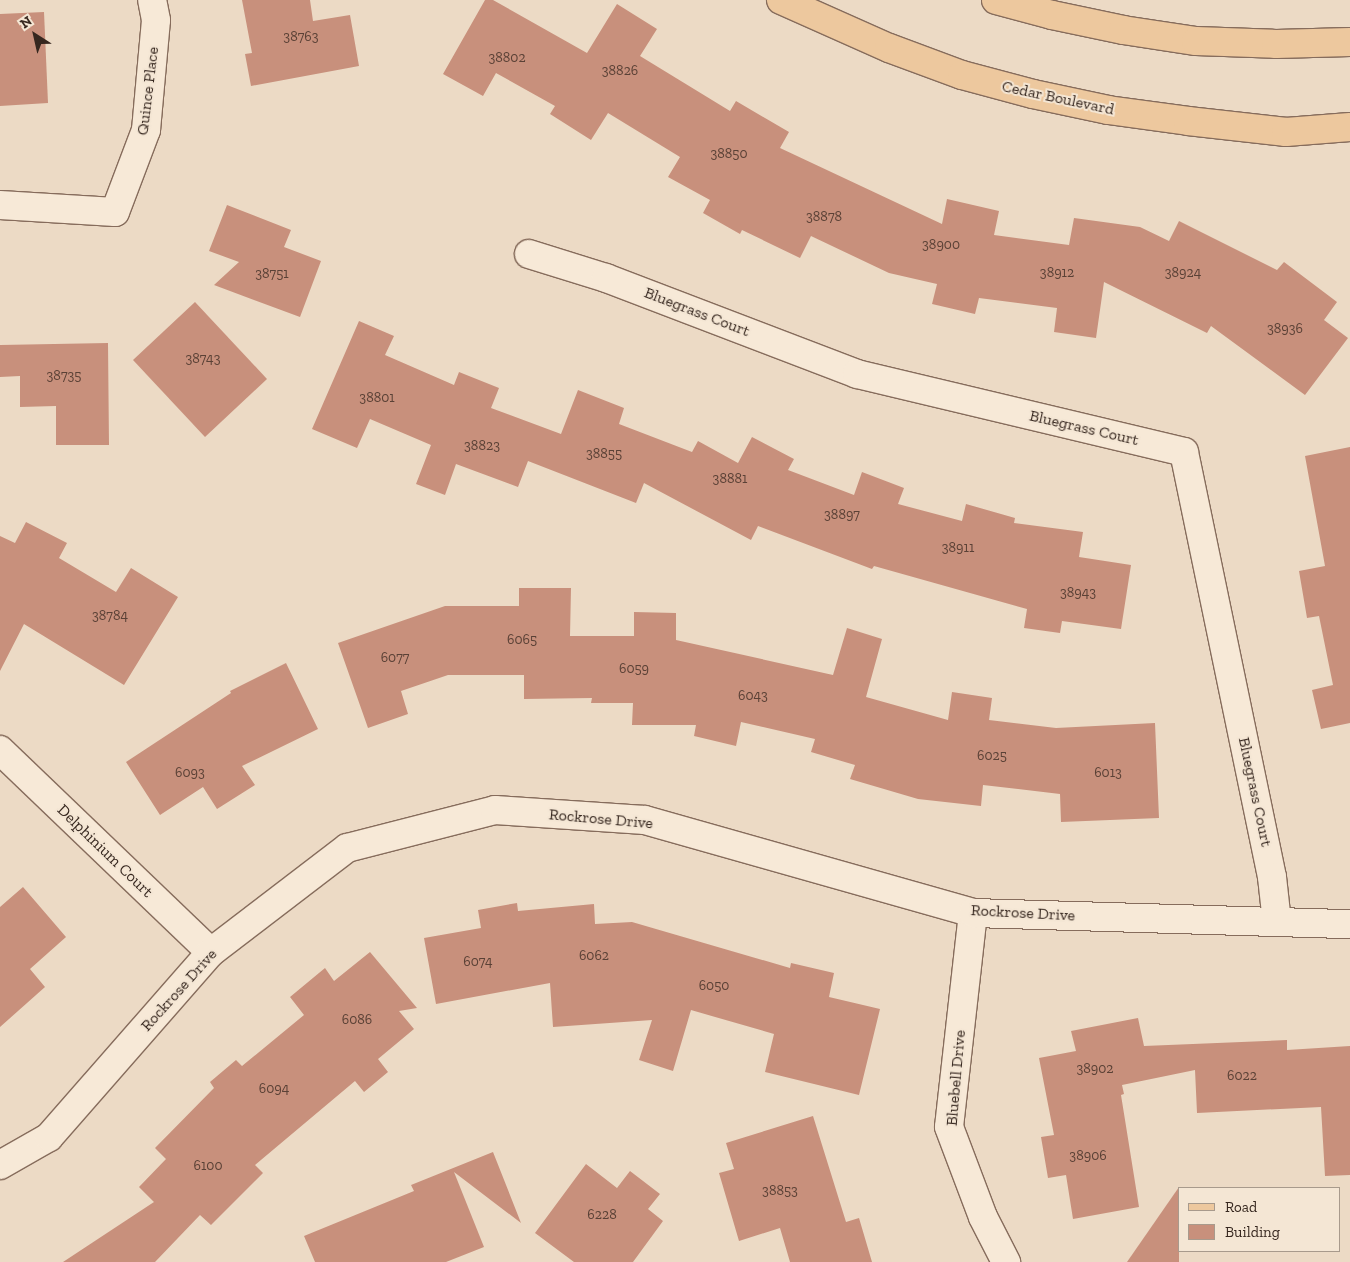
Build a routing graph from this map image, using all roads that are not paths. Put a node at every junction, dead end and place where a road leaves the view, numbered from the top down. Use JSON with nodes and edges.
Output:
{"nodes":[{"id":1,"x":152,"y":0,"type":"edge"},
{"id":2,"x":781,"y":0,"type":"edge"},
{"id":3,"x":1006,"y":1,"type":"edge"},
{"id":4,"x":1350,"y":42,"type":"edge"},
{"id":5,"x":1350,"y":127,"type":"edge"},
{"id":6,"x":0,"y":205,"type":"edge"},
{"id":7,"x":529,"y":254,"type":"dead end"},
{"id":8,"x":0,"y":750,"type":"edge"},
{"id":9,"x":973,"y":912,"type":"junction"},
{"id":10,"x":1277,"y":922,"type":"junction"},
{"id":11,"x":1350,"y":924,"type":"edge"},
{"id":12,"x":211,"y":952,"type":"junction"},
{"id":13,"x":0,"y":1165,"type":"edge"},
{"id":14,"x":1006,"y":1262,"type":"edge"}],
"edges":[{"from":1,"to":6,"type":"street","name":"Quince Place"},
{"from":2,"to":5,"type":"main road","name":"Cedar Boulevard"},
{"from":3,"to":4,"type":"main road"},
{"from":7,"to":10,"type":"street","name":"Bluegrass Court"},
{"from":8,"to":12,"type":"street","name":"Delphinium Court"},
{"from":9,"to":10,"type":"street","name":"Rockrose Drive"},
{"from":9,"to":12,"type":"street","name":"Rockrose Drive"},
{"from":9,"to":14,"type":"street","name":"Bluebell Drive"},
{"from":10,"to":11,"type":"street","name":"Rockrose Drive"},
{"from":12,"to":13,"type":"street","name":"Rockrose Drive"}]}
